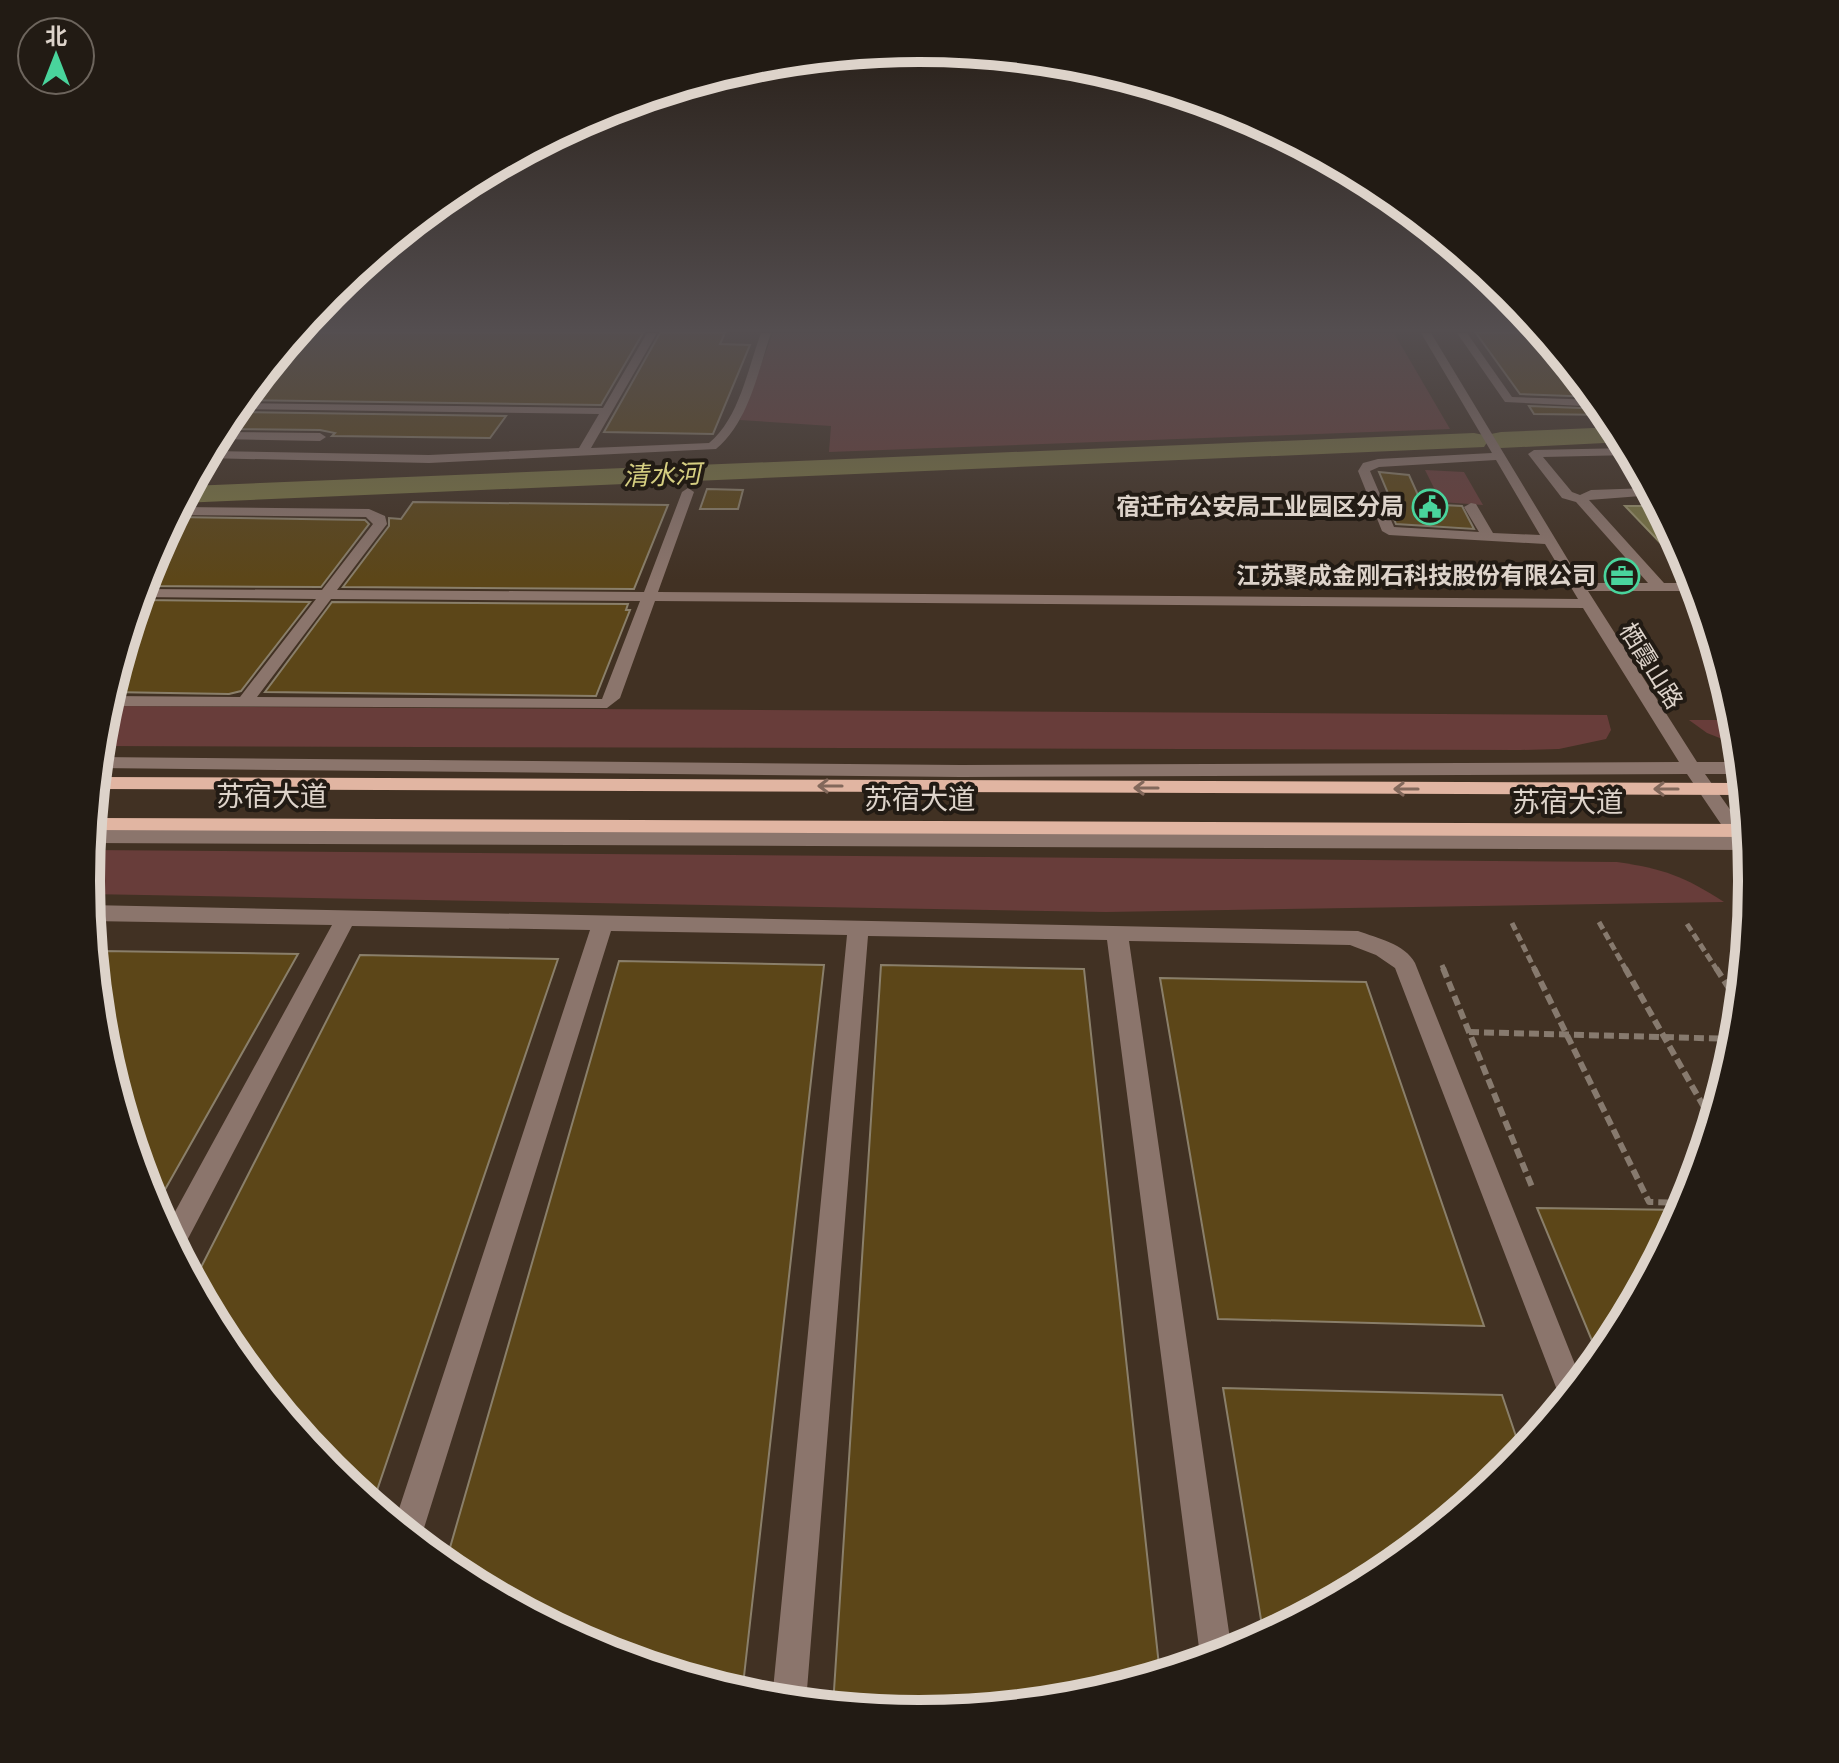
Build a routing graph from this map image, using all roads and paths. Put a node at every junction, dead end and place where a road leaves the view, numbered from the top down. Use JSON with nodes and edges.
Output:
{"nodes":[{"id":1,"x":604,"y":415,"type":"edge"},
{"id":2,"x":734,"y":415,"type":"edge"},
{"id":3,"x":1479,"y":415,"type":"edge"},
{"id":4,"x":329,"y":427,"type":"dead end"},
{"id":5,"x":232,"y":436,"type":"edge"},
{"id":6,"x":320,"y":437,"type":"junction"},
{"id":7,"x":583,"y":452,"type":"junction"},
{"id":8,"x":1617,"y":452,"type":"edge"},
{"id":9,"x":220,"y":455,"type":"edge"},
{"id":10,"x":300,"y":456,"type":"junction"},
{"id":11,"x":1501,"y":456,"type":"junction"},
{"id":12,"x":688,"y":492,"type":"dead end"},
{"id":13,"x":1640,"y":492,"type":"edge"},
{"id":14,"x":1581,"y":499,"type":"junction"},
{"id":15,"x":1471,"y":507,"type":"dead end"},
{"id":16,"x":189,"y":511,"type":"edge"},
{"id":17,"x":1489,"y":537,"type":"junction"},
{"id":18,"x":1550,"y":540,"type":"junction"},
{"id":19,"x":1577,"y":587,"type":"junction"},
{"id":20,"x":1684,"y":587,"type":"edge"},
{"id":21,"x":1661,"y":588,"type":"junction"},
{"id":22,"x":152,"y":593,"type":"edge"},
{"id":23,"x":326,"y":595,"type":"junction"},
{"id":24,"x":649,"y":597,"type":"junction"},
{"id":25,"x":1587,"y":604,"type":"junction"},
{"id":26,"x":121,"y":701,"type":"edge"},
{"id":27,"x":245,"y":702,"type":"junction"},
{"id":28,"x":109,"y":763,"type":"edge"},
{"id":29,"x":1690,"y":768,"type":"junction"},
{"id":30,"x":1731,"y":768,"type":"edge"},
{"id":31,"x":106,"y":783,"type":"edge"},
{"id":32,"x":1704,"y":789,"type":"junction"},
{"id":33,"x":1733,"y":789,"type":"edge"},
{"id":34,"x":102,"y":824,"type":"edge"},
{"id":35,"x":1737,"y":830,"type":"edge"},
{"id":36,"x":102,"y":836,"type":"edge"},
{"id":37,"x":1737,"y":840,"type":"edge"},
{"id":38,"x":1737,"y":840,"type":"edge"},
{"id":39,"x":101,"y":917,"type":"edge"},
{"id":40,"x":346,"y":918,"type":"junction"},
{"id":41,"x":1599,"y":922,"type":"dead end"},
{"id":42,"x":603,"y":923,"type":"junction"},
{"id":43,"x":1512,"y":923,"type":"dead end"},
{"id":44,"x":1687,"y":924,"type":"dead end"},
{"id":45,"x":858,"y":928,"type":"junction"},
{"id":46,"x":1117,"y":933,"type":"junction"},
{"id":47,"x":1442,"y":965,"type":"dead end"},
{"id":48,"x":1731,"y":992,"type":"edge"},
{"id":49,"x":1469,"y":1032,"type":"junction"},
{"id":50,"x":1567,"y":1034,"type":"junction"},
{"id":51,"x":1664,"y":1037,"type":"junction"},
{"id":52,"x":1723,"y":1039,"type":"edge"},
{"id":53,"x":1706,"y":1111,"type":"edge"},
{"id":54,"x":1532,"y":1187,"type":"dead end"},
{"id":55,"x":1673,"y":1203,"type":"edge"},
{"id":56,"x":179,"y":1231,"type":"edge"},
{"id":57,"x":1568,"y":1383,"type":"edge"},
{"id":58,"x":410,"y":1523,"type":"edge"},
{"id":59,"x":1214,"y":1646,"type":"edge"},
{"id":60,"x":790,"y":1690,"type":"edge"}],
"edges":[{"from":1,"to":7,"type":"street"},
{"from":2,"to":7,"type":"street"},
{"from":3,"to":11,"type":"street","name":"栖霞山路"},
{"from":4,"to":6,"type":"street"},
{"from":5,"to":6,"type":"street"},
{"from":6,"to":10,"type":"street"},
{"from":7,"to":10,"type":"street"},
{"from":8,"to":14,"type":"street"},
{"from":9,"to":10,"type":"street"},
{"from":11,"to":17,"type":"street"},
{"from":11,"to":18,"type":"street","name":"栖霞山路"},
{"from":12,"to":24,"type":"street"},
{"from":13,"to":14,"type":"street"},
{"from":14,"to":21,"type":"street"},
{"from":15,"to":17,"type":"street"},
{"from":16,"to":23,"type":"street"},
{"from":17,"to":18,"type":"street"},
{"from":18,"to":19,"type":"street","name":"栖霞山路"},
{"from":19,"to":21,"type":"street"},
{"from":19,"to":25,"type":"street","name":"栖霞山路"},
{"from":20,"to":21,"type":"street"},
{"from":22,"to":23,"type":"street"},
{"from":23,"to":24,"type":"street"},
{"from":23,"to":27,"type":"street"},
{"from":24,"to":25,"type":"street"},
{"from":24,"to":27,"type":"street"},
{"from":25,"to":29,"type":"street","name":"栖霞山路"},
{"from":26,"to":27,"type":"street"},
{"from":28,"to":29,"type":"street"},
{"from":29,"to":30,"type":"street"},
{"from":29,"to":32,"type":"street","name":"栖霞山路"},
{"from":32,"to":31,"type":"main road","name":"苏宿大道","one_way":true},
{"from":32,"to":33,"type":"main road","name":"苏宿大道"},
{"from":32,"to":35,"type":"street","name":"栖霞山路"},
{"from":34,"to":37,"type":"main road","name":"苏宿大道"},
{"from":36,"to":38,"type":"street"},
{"from":39,"to":40,"type":"street"},
{"from":40,"to":42,"type":"street"},
{"from":40,"to":56,"type":"street"},
{"from":41,"to":51,"type":"path"},
{"from":42,"to":45,"type":"street"},
{"from":42,"to":58,"type":"street"},
{"from":43,"to":50,"type":"path"},
{"from":44,"to":48,"type":"path"},
{"from":45,"to":46,"type":"street"},
{"from":45,"to":60,"type":"street"},
{"from":46,"to":57,"type":"street"},
{"from":46,"to":59,"type":"street"},
{"from":47,"to":49,"type":"path"},
{"from":49,"to":50,"type":"path"},
{"from":49,"to":54,"type":"path"},
{"from":50,"to":51,"type":"path"},
{"from":50,"to":55,"type":"path"},
{"from":51,"to":52,"type":"path"},
{"from":51,"to":53,"type":"path"}]}
